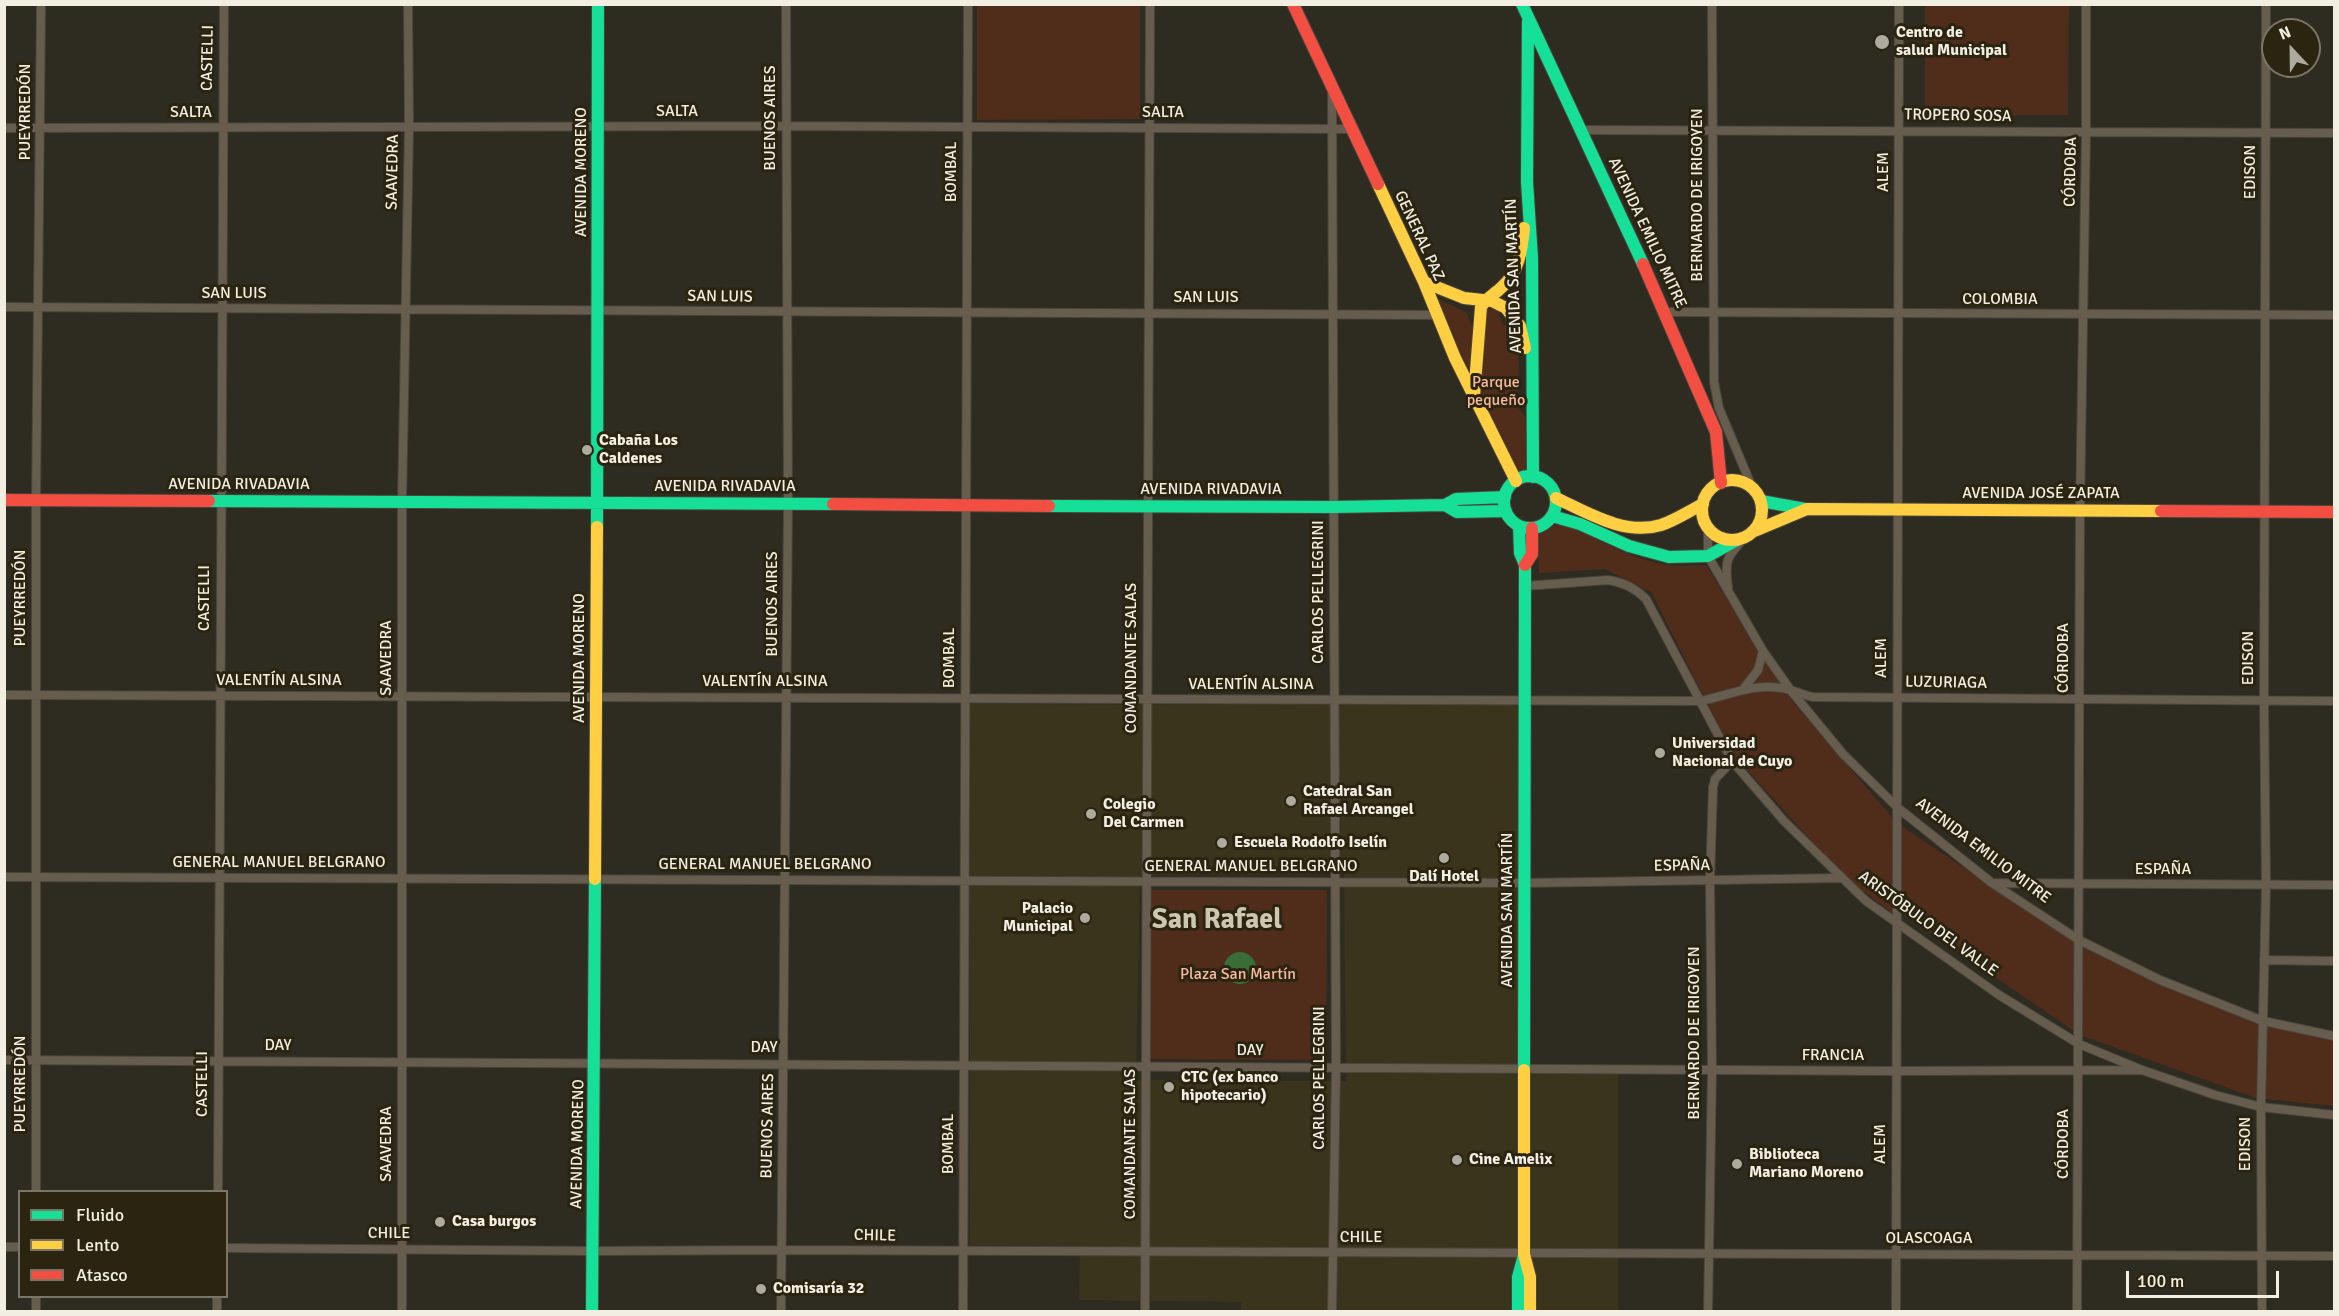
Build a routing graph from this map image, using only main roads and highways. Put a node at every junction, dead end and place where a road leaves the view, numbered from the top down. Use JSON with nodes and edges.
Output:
{"nodes":[{"id":1,"x":598,"y":4,"type":"edge"},
{"id":2,"x":1293,"y":4,"type":"edge"},
{"id":3,"x":1522,"y":4,"type":"edge"},
{"id":4,"x":1528,"y":10,"type":"edge"},
{"id":5,"x":1527,"y":182,"type":"junction"},
{"id":6,"x":1424,"y":282,"type":"junction"},
{"id":7,"x":1484,"y":300,"type":"junction"},
{"id":8,"x":1474,"y":398,"type":"junction"},
{"id":9,"x":1533,"y":413,"type":"junction"},
{"id":10,"x":1533,"y":477,"type":"junction"},
{"id":11,"x":1516,"y":481,"type":"junction"},
{"id":12,"x":1721,"y":483,"type":"junction"},
{"id":13,"x":1505,"y":497,"type":"junction"},
{"id":14,"x":1556,"y":498,"type":"junction"},
{"id":15,"x":4,"y":500,"type":"edge"},
{"id":16,"x":1761,"y":501,"type":"junction"},
{"id":17,"x":598,"y":503,"type":"junction"},
{"id":18,"x":1703,"y":504,"type":"junction"},
{"id":19,"x":1445,"y":506,"type":"junction"},
{"id":20,"x":1807,"y":509,"type":"junction"},
{"id":21,"x":1506,"y":511,"type":"junction"},
{"id":22,"x":2334,"y":512,"type":"edge"},
{"id":23,"x":1552,"y":516,"type":"junction"},
{"id":24,"x":1526,"y":527,"type":"junction"},
{"id":25,"x":1745,"y":536,"type":"junction"},
{"id":26,"x":1524,"y":1254,"type":"junction"},
{"id":27,"x":592,"y":1311,"type":"edge"},
{"id":28,"x":1518,"y":1311,"type":"edge"},
{"id":29,"x":1530,"y":1311,"type":"edge"}],
"edges":[{"from":1,"to":17,"type":"main road","name":"AVENIDA MORENO"},
{"from":2,"to":6,"type":"main road","name":"GENERAL PAZ"},
{"from":3,"to":4,"type":"main road","name":"AVENIDA EMILIO MITRE"},
{"from":4,"to":5,"type":"main road","name":"AVENIDA SAN MARTÍN"},
{"from":4,"to":12,"type":"main road","name":"AVENIDA EMILIO MITRE"},
{"from":5,"to":7,"type":"main road","name":"AVENIDA SAN MARTÍN"},
{"from":5,"to":9,"type":"main road","name":"AVENIDA SAN MARTÍN"},
{"from":6,"to":7,"type":"main road"},
{"from":6,"to":8,"type":"main road","name":"GENERAL PAZ"},
{"from":7,"to":8,"type":"main road","name":"AVENIDA SAN MARTÍN"},
{"from":7,"to":9,"type":"main road"},
{"from":8,"to":11,"type":"main road","name":"GENERAL PAZ"},
{"from":9,"to":10,"type":"main road","name":"AVENIDA SAN MARTÍN"},
{"from":10,"to":11,"type":"main road"},
{"from":10,"to":14,"type":"main road"},
{"from":11,"to":13,"type":"main road"},
{"from":12,"to":16,"type":"main road"},
{"from":12,"to":18,"type":"main road"},
{"from":13,"to":19,"type":"main road","name":"AVENIDA RIVADAVIA"},
{"from":13,"to":21,"type":"main road"},
{"from":14,"to":18,"type":"main road"},
{"from":14,"to":23,"type":"main road"},
{"from":15,"to":17,"type":"main road","name":"AVENIDA RIVADAVIA"},
{"from":16,"to":20,"type":"main road"},
{"from":16,"to":25,"type":"main road"},
{"from":17,"to":19,"type":"main road","name":"AVENIDA RIVADAVIA"},
{"from":17,"to":27,"type":"main road","name":"AVENIDA MORENO"},
{"from":18,"to":25,"type":"main road"},
{"from":19,"to":21,"type":"main road","name":"AVENIDA RIVADAVIA"},
{"from":20,"to":22,"type":"main road","name":"AVENIDA JOSÉ ZAPATA"},
{"from":20,"to":25,"type":"main road","name":"AVENIDA JOSÉ ZAPATA"},
{"from":21,"to":24,"type":"main road"},
{"from":23,"to":24,"type":"main road"},
{"from":23,"to":25,"type":"main road","name":"AVENIDA JOSÉ ZAPATA"},
{"from":24,"to":26,"type":"main road","name":"AVENIDA SAN MARTÍN"},
{"from":26,"to":28,"type":"main road","name":"AVENIDA SAN MARTÍN"},
{"from":26,"to":29,"type":"main road","name":"AVENIDA SAN MARTÍN"}]}
